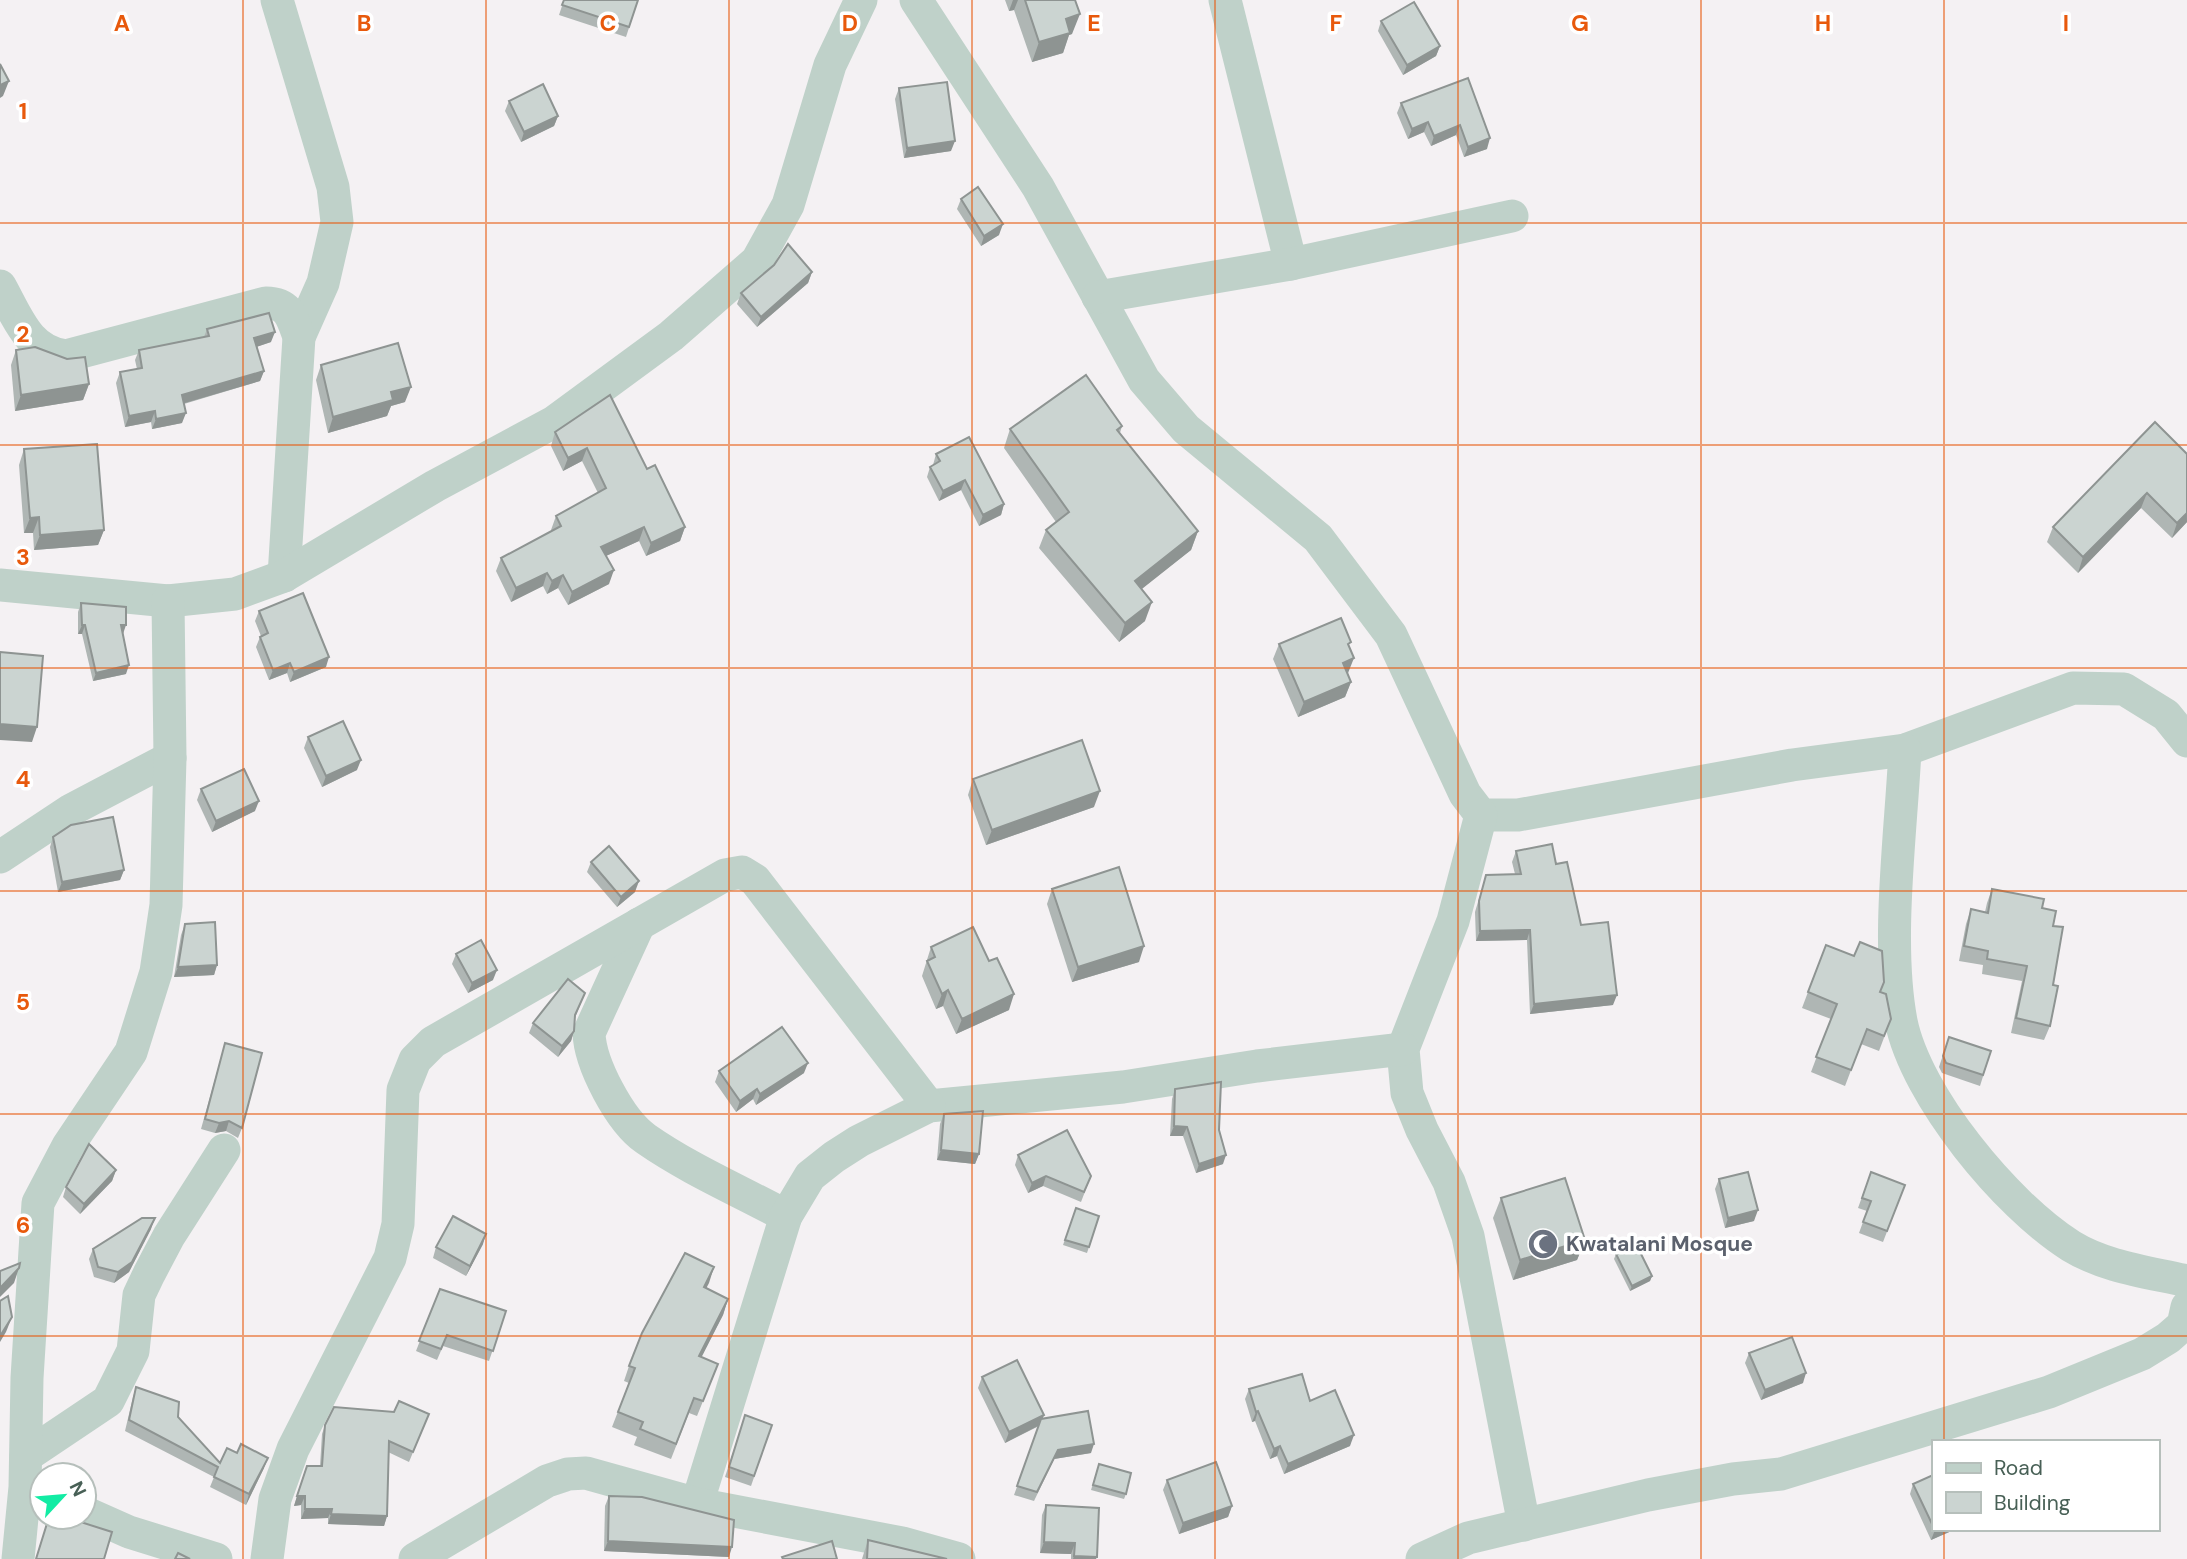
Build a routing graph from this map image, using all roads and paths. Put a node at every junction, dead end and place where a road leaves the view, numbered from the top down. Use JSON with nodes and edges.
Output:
{"nodes":[{"id":1,"x":277,"y":0,"type":"edge"},
{"id":2,"x":861,"y":0,"type":"edge"},
{"id":3,"x":1225,"y":0,"type":"edge"},
{"id":4,"x":920,"y":1,"type":"edge"},
{"id":5,"x":1512,"y":216,"type":"dead end"},
{"id":6,"x":1291,"y":264,"type":"junction"},
{"id":7,"x":0,"y":286,"type":"edge"},
{"id":8,"x":1098,"y":297,"type":"junction"},
{"id":9,"x":299,"y":337,"type":"junction"},
{"id":10,"x":284,"y":576,"type":"junction"},
{"id":11,"x":0,"y":585,"type":"edge"},
{"id":12,"x":167,"y":601,"type":"junction"},
{"id":13,"x":2187,"y":741,"type":"edge"},
{"id":14,"x":1905,"y":750,"type":"junction"},
{"id":15,"x":170,"y":758,"type":"junction"},
{"id":16,"x":1482,"y":815,"type":"junction"},
{"id":17,"x":0,"y":857,"type":"edge"},
{"id":18,"x":639,"y":924,"type":"junction"},
{"id":19,"x":1403,"y":1049,"type":"junction"},
{"id":20,"x":929,"y":1106,"type":"junction"},
{"id":21,"x":224,"y":1150,"type":"dead end"},
{"id":22,"x":786,"y":1216,"type":"junction"},
{"id":23,"x":2187,"y":1281,"type":"edge"},
{"id":24,"x":2187,"y":1307,"type":"edge"},
{"id":25,"x":30,"y":1461,"type":"edge"},
{"id":26,"x":49,"y":1461,"type":"edge"},
{"id":27,"x":28,"y":1497,"type":"edge"},
{"id":28,"x":697,"y":1504,"type":"junction"},
{"id":29,"x":98,"y":1518,"type":"edge"},
{"id":30,"x":1524,"y":1525,"type":"junction"},
{"id":31,"x":1475,"y":1549,"type":"edge"},
{"id":32,"x":18,"y":1559,"type":"edge"},
{"id":33,"x":216,"y":1559,"type":"edge"},
{"id":34,"x":267,"y":1559,"type":"edge"},
{"id":35,"x":415,"y":1559,"type":"edge"},
{"id":36,"x":959,"y":1559,"type":"edge"},
{"id":37,"x":1422,"y":1559,"type":"edge"}],
"edges":[{"from":1,"to":9,"type":"street"},
{"from":2,"to":10,"type":"street"},
{"from":3,"to":6,"type":"street"},
{"from":4,"to":8,"type":"street"},
{"from":5,"to":6,"type":"street"},
{"from":6,"to":8,"type":"street"},
{"from":7,"to":9,"type":"street"},
{"from":8,"to":16,"type":"street"},
{"from":9,"to":10,"type":"street"},
{"from":10,"to":12,"type":"street"},
{"from":11,"to":12,"type":"street"},
{"from":12,"to":15,"type":"street"},
{"from":13,"to":14,"type":"street"},
{"from":14,"to":16,"type":"street"},
{"from":14,"to":23,"type":"street"},
{"from":15,"to":17,"type":"street"},
{"from":15,"to":25,"type":"street"},
{"from":16,"to":19,"type":"street"},
{"from":18,"to":20,"type":"street"},
{"from":18,"to":22,"type":"street"},
{"from":18,"to":34,"type":"street"},
{"from":19,"to":20,"type":"street"},
{"from":19,"to":30,"type":"street"},
{"from":20,"to":22,"type":"street"},
{"from":21,"to":26,"type":"street"},
{"from":22,"to":28,"type":"street"},
{"from":24,"to":30,"type":"street"},
{"from":27,"to":32,"type":"street"},
{"from":28,"to":35,"type":"street"},
{"from":28,"to":36,"type":"street"},
{"from":29,"to":33,"type":"street"},
{"from":30,"to":31,"type":"street"},
{"from":31,"to":37,"type":"street"}]}
